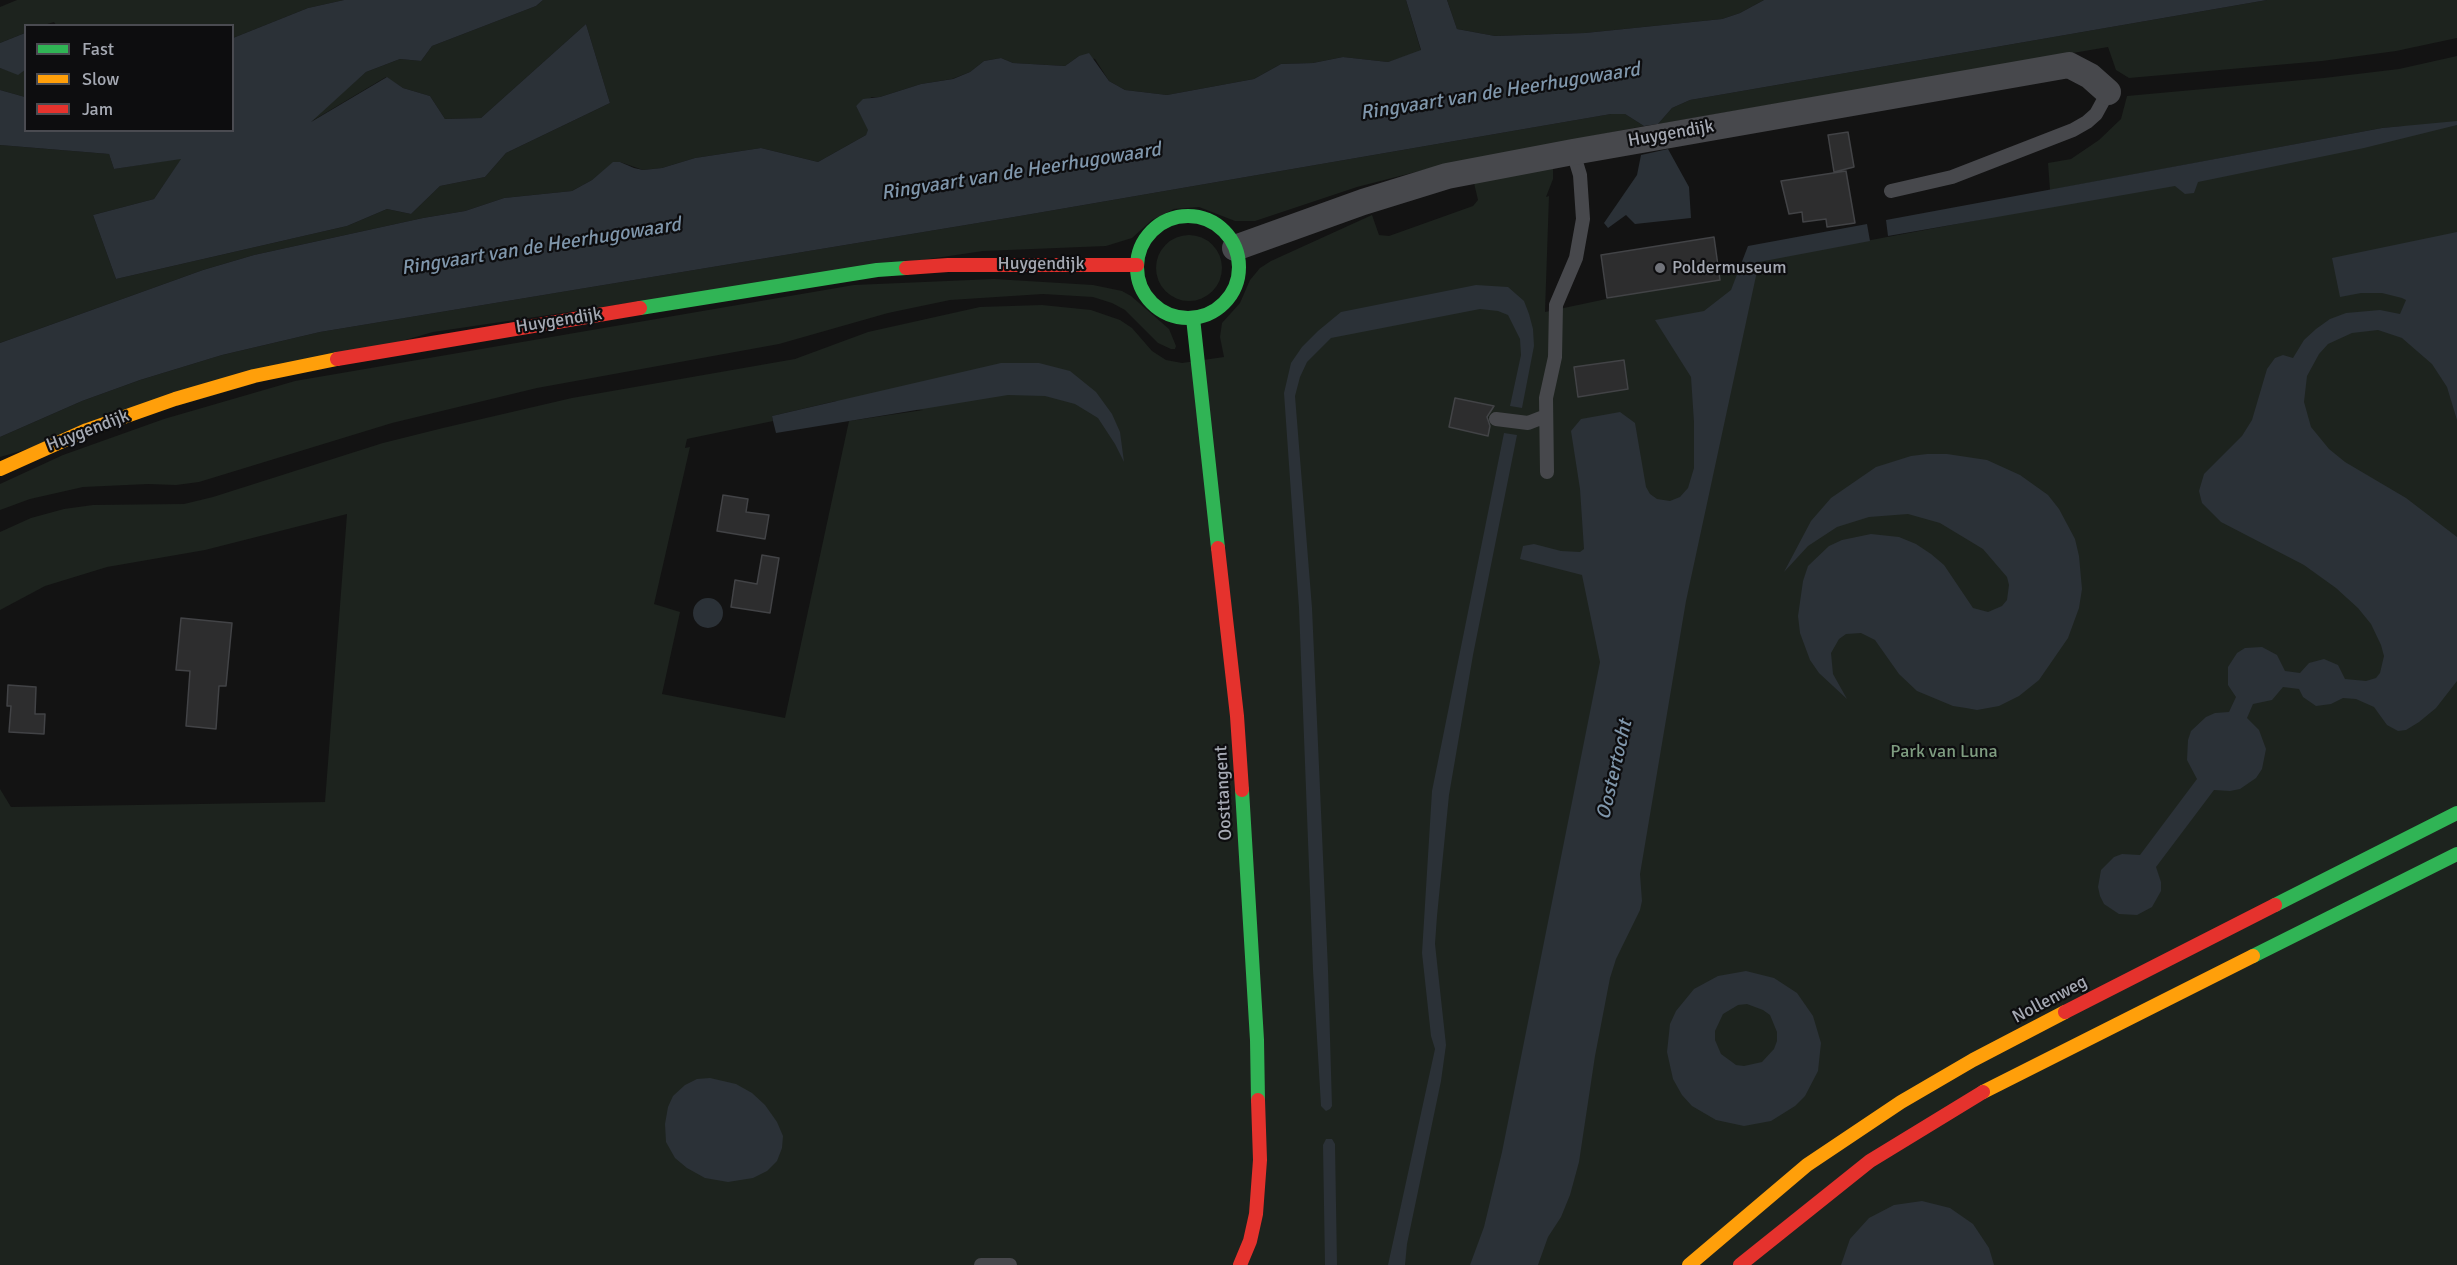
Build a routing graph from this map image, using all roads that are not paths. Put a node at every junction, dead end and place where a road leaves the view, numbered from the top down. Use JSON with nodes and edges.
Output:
{"nodes":[{"id":1,"x":2108,"y":92,"type":"joint"},
{"id":2,"x":1573,"y":152,"type":"junction"},
{"id":3,"x":1891,"y":191,"type":"dead end"},
{"id":4,"x":1235,"y":248,"type":"junction"},
{"id":5,"x":1137,"y":266,"type":"junction"},
{"id":6,"x":1193,"y":318,"type":"junction"},
{"id":7,"x":1546,"y":417,"type":"junction"},
{"id":8,"x":1496,"y":420,"type":"dead end"},
{"id":9,"x":0,"y":469,"type":"edge"},
{"id":10,"x":1547,"y":472,"type":"dead end"},
{"id":11,"x":2457,"y":813,"type":"edge"},
{"id":12,"x":2457,"y":854,"type":"edge"},
{"id":13,"x":981,"y":1265,"type":"edge"},
{"id":14,"x":1010,"y":1265,"type":"edge"},
{"id":15,"x":1240,"y":1265,"type":"edge"},
{"id":16,"x":1689,"y":1265,"type":"edge"},
{"id":17,"x":1740,"y":1265,"type":"edge"}],
"edges":[{"from":1,"to":2,"type":"street","name":"Huygendijk"},
{"from":1,"to":3,"type":"lane"},
{"from":2,"to":4,"type":"street","name":"Huygendijk"},
{"from":2,"to":7,"type":"lane"},
{"from":4,"to":5,"type":"main road"},
{"from":4,"to":6,"type":"main road"},
{"from":5,"to":6,"type":"main road"},
{"from":5,"to":9,"type":"main road","name":"Huygendijk"},
{"from":6,"to":15,"type":"main road","name":"Oosttangent"},
{"from":7,"to":8,"type":"lane"},
{"from":7,"to":10,"type":"lane"},
{"from":11,"to":16,"type":"main road","name":"Nollenweg"},
{"from":12,"to":17,"type":"main road"},
{"from":13,"to":14,"type":"lane"}]}
